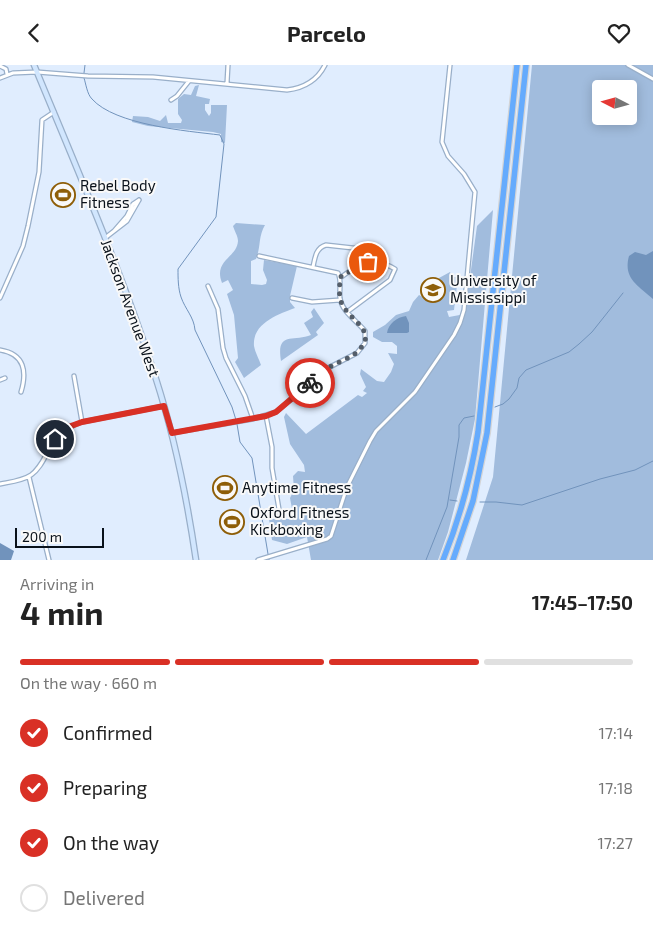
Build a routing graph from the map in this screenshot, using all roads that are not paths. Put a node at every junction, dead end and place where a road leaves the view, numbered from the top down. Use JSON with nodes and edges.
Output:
{"nodes":[{"id":1,"x":34,"y":65,"type":"edge"},
{"id":2,"x":228,"y":65,"type":"edge"},
{"id":3,"x":325,"y":65,"type":"edge"},
{"id":4,"x":450,"y":65,"type":"edge"},
{"id":5,"x":517,"y":65,"type":"edge"},
{"id":6,"x":526,"y":65,"type":"edge"},
{"id":7,"x":628,"y":65,"type":"edge"},
{"id":8,"x":0,"y":66,"type":"edge"},
{"id":9,"x":37,"y":72,"type":"junction"},
{"id":10,"x":7,"y":74,"type":"junction"},
{"id":11,"x":0,"y":78,"type":"edge"},
{"id":12,"x":653,"y":79,"type":"edge"},
{"id":13,"x":189,"y":80,"type":"junction"},
{"id":14,"x":226,"y":83,"type":"junction"},
{"id":15,"x":171,"y":100,"type":"dead end"},
{"id":16,"x":54,"y":112,"type":"junction"},
{"id":17,"x":113,"y":232,"type":"junction"},
{"id":18,"x":105,"y":239,"type":"junction"},
{"id":19,"x":362,"y":249,"type":"dead end"},
{"id":20,"x":259,"y":256,"type":"dead end"},
{"id":21,"x":313,"y":267,"type":"junction"},
{"id":22,"x":340,"y":277,"type":"junction"},
{"id":23,"x":208,"y":286,"type":"dead end"},
{"id":24,"x":0,"y":298,"type":"edge"},
{"id":25,"x":292,"y":298,"type":"dead end"},
{"id":26,"x":340,"y":300,"type":"junction"},
{"id":27,"x":347,"y":312,"type":"junction"},
{"id":28,"x":0,"y":350,"type":"edge"},
{"id":29,"x":74,"y":376,"type":"dead end"},
{"id":30,"x":6,"y":378,"type":"dead end"},
{"id":31,"x":0,"y":380,"type":"edge"},
{"id":32,"x":21,"y":392,"type":"dead end"},
{"id":33,"x":164,"y":406,"type":"junction"},
{"id":34,"x":266,"y":416,"type":"junction"},
{"id":35,"x":253,"y":419,"type":"junction"},
{"id":36,"x":82,"y":422,"type":"junction"},
{"id":37,"x":172,"y":433,"type":"junction"},
{"id":38,"x":29,"y":477,"type":"junction"},
{"id":39,"x":0,"y":483,"type":"edge"},
{"id":40,"x":280,"y":515,"type":"dead end"},
{"id":41,"x":49,"y":560,"type":"edge"},
{"id":42,"x":196,"y":560,"type":"edge"},
{"id":43,"x":258,"y":560,"type":"edge"},
{"id":44,"x":443,"y":560,"type":"edge"},
{"id":45,"x":452,"y":560,"type":"edge"}],
"edges":[{"from":1,"to":9,"type":"main road","name":"Jackson Avenue West"},
{"from":2,"to":14,"type":"street"},
{"from":3,"to":14,"type":"street"},
{"from":4,"to":43,"type":"street"},
{"from":5,"to":44,"type":"highway"},
{"from":6,"to":45,"type":"highway"},
{"from":7,"to":12,"type":"street"},
{"from":8,"to":10,"type":"street"},
{"from":9,"to":10,"type":"street"},
{"from":9,"to":13,"type":"street"},
{"from":9,"to":16,"type":"main road","name":"Jackson Avenue West"},
{"from":10,"to":11,"type":"street"},
{"from":13,"to":14,"type":"street"},
{"from":13,"to":15,"type":"street"},
{"from":16,"to":18,"type":"main road","name":"Jackson Avenue West"},
{"from":16,"to":24,"type":"street"},
{"from":17,"to":17,"type":"street"},
{"from":17,"to":18,"type":"street"},
{"from":18,"to":33,"type":"main road","name":"Jackson Avenue West"},
{"from":19,"to":21,"type":"street"},
{"from":20,"to":21,"type":"street"},
{"from":21,"to":22,"type":"street"},
{"from":22,"to":26,"type":"street"},
{"from":22,"to":27,"type":"street"},
{"from":23,"to":35,"type":"street"},
{"from":25,"to":26,"type":"street"},
{"from":26,"to":27,"type":"street"},
{"from":27,"to":34,"type":"street"},
{"from":28,"to":32,"type":"street"},
{"from":29,"to":36,"type":"street"},
{"from":30,"to":31,"type":"street"},
{"from":33,"to":36,"type":"street"},
{"from":33,"to":37,"type":"main road","name":"Jackson Avenue West"},
{"from":34,"to":35,"type":"street"},
{"from":34,"to":40,"type":"street"},
{"from":35,"to":37,"type":"street"},
{"from":36,"to":38,"type":"street"},
{"from":37,"to":42,"type":"main road","name":"Jackson Avenue West"},
{"from":38,"to":39,"type":"street"},
{"from":38,"to":41,"type":"street"}]}
